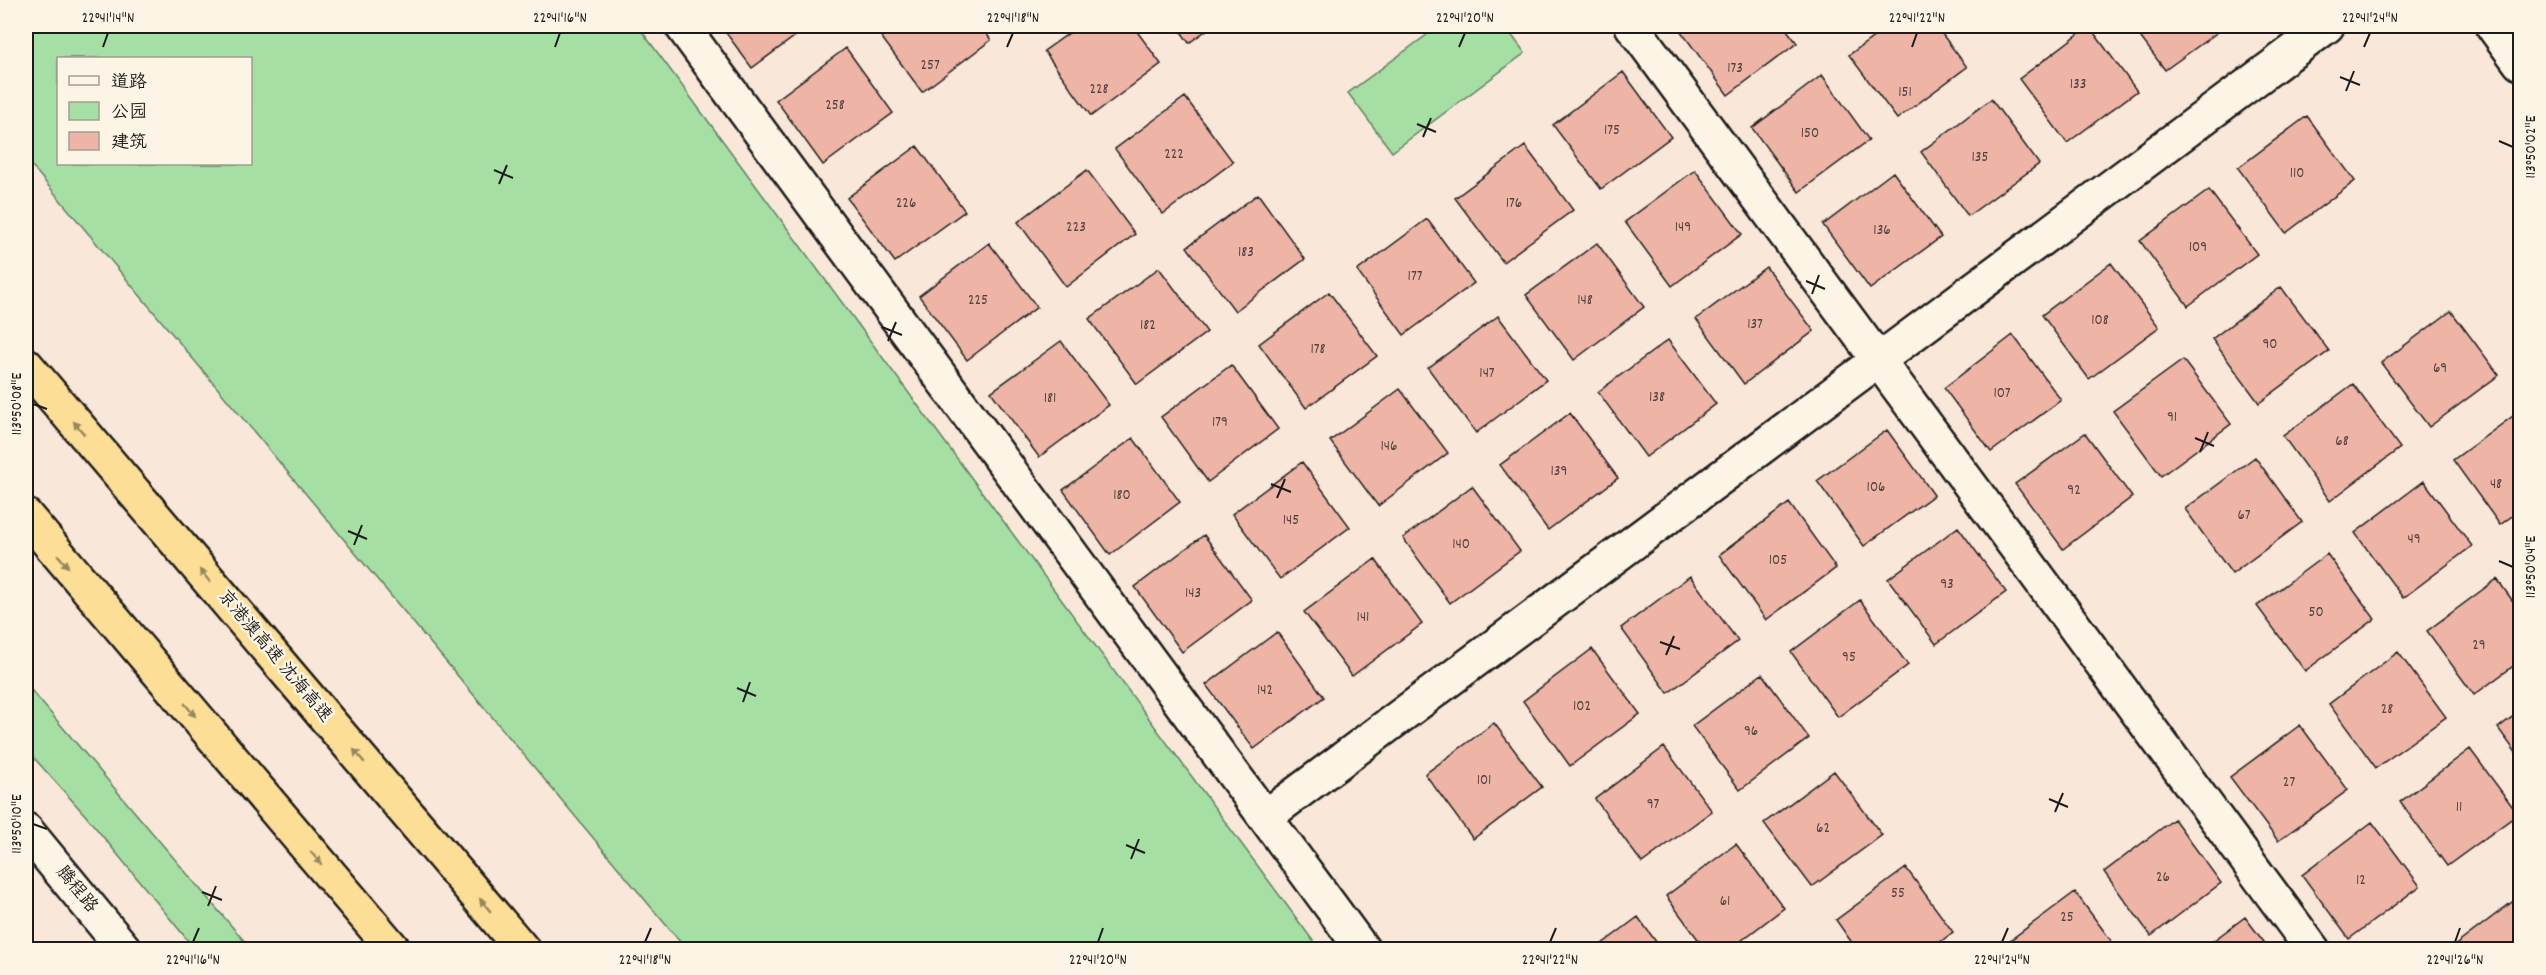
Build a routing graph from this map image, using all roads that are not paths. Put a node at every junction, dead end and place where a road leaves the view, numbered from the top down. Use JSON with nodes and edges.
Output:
{"nodes":[{"id":1,"x":682,"y":26,"type":"edge"},
{"id":2,"x":1632,"y":26,"type":"edge"},
{"id":3,"x":2327,"y":26,"type":"edge"},
{"id":4,"x":2493,"y":26,"type":"edge"},
{"id":5,"x":2520,"y":63,"type":"edge"},
{"id":6,"x":1879,"y":360,"type":"junction"},
{"id":7,"x":26,"y":365,"type":"edge"},
{"id":8,"x":26,"y":516,"type":"edge"},
{"id":9,"x":1265,"y":817,"type":"junction"},
{"id":10,"x":32,"y":848,"type":"edge"},
{"id":11,"x":125,"y":950,"type":"edge"},
{"id":12,"x":394,"y":950,"type":"edge"},
{"id":13,"x":523,"y":950,"type":"edge"},
{"id":14,"x":1363,"y":950,"type":"edge"},
{"id":15,"x":2313,"y":950,"type":"edge"}],
"edges":[{"from":1,"to":9,"type":"street"},
{"from":2,"to":6,"type":"street"},
{"from":3,"to":6,"type":"street"},
{"from":4,"to":5,"type":"street"},
{"from":6,"to":9,"type":"street"},
{"from":6,"to":15,"type":"street"},
{"from":13,"to":7,"type":"highway","name":"京港澳高速 沈海高速","one_way":true},
{"from":8,"to":12,"type":"highway","one_way":true},
{"from":9,"to":14,"type":"street"},
{"from":10,"to":11,"type":"street","name":"腾程路"}]}
